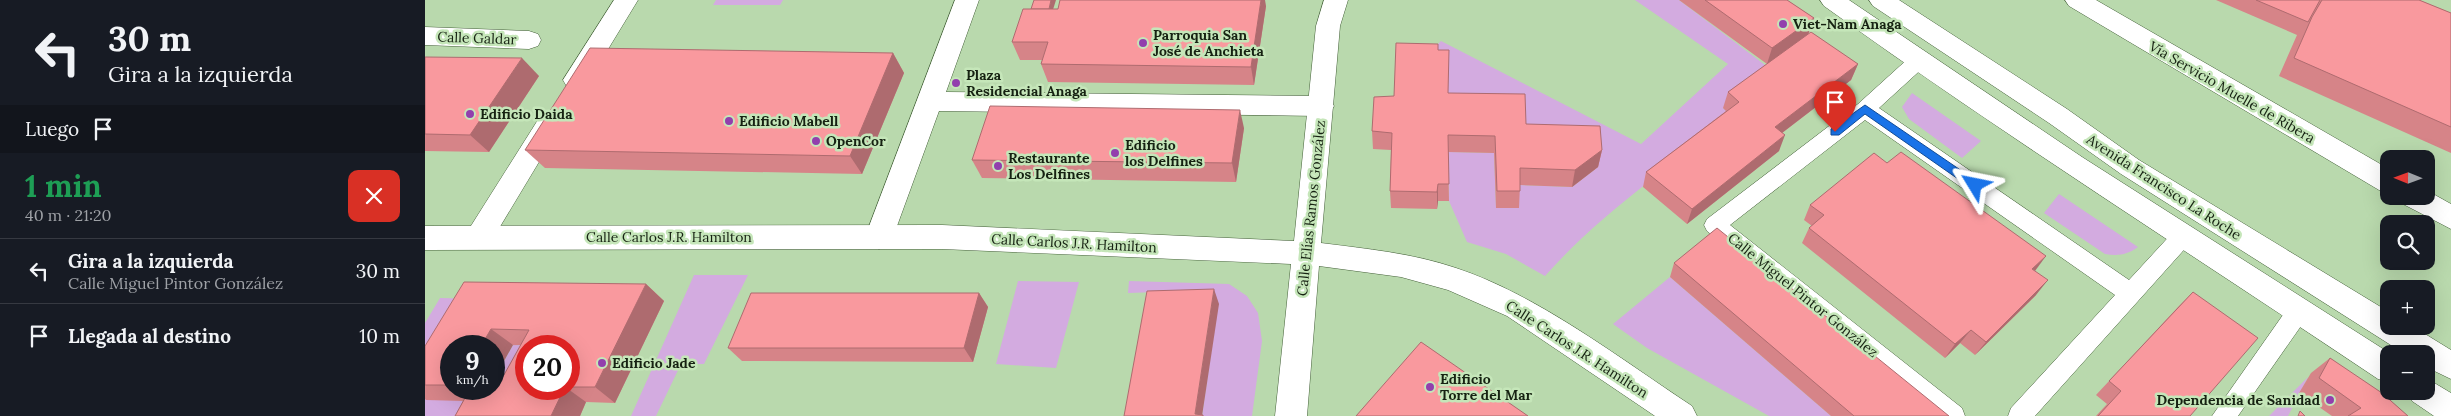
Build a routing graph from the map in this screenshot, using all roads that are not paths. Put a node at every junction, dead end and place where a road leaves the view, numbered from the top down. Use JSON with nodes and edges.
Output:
{"nodes":[{"id":1,"x":625,"y":0,"type":"edge"},
{"id":2,"x":967,"y":0,"type":"edge"},
{"id":3,"x":1335,"y":0,"type":"edge"},
{"id":4,"x":1832,"y":0,"type":"edge"},
{"id":5,"x":1881,"y":0,"type":"edge"},
{"id":6,"x":2077,"y":0,"type":"edge"},
{"id":7,"x":425,"y":36,"type":"edge"},
{"id":8,"x":529,"y":40,"type":"dead end"},
{"id":9,"x":1918,"y":62,"type":"junction"},
{"id":10,"x":929,"y":101,"type":"junction"},
{"id":11,"x":1321,"y":106,"type":"junction"},
{"id":12,"x":1865,"y":109,"type":"junction"},
{"id":13,"x":2130,"y":167,"type":"junction"},
{"id":14,"x":2380,"y":177,"type":"edge"},
{"id":15,"x":2429,"y":205,"type":"edge"},
{"id":16,"x":2451,"y":218,"type":"edge"},
{"id":17,"x":2183,"y":236,"type":"junction"},
{"id":18,"x":879,"y":237,"type":"junction"},
{"id":19,"x":425,"y":238,"type":"edge"},
{"id":20,"x":479,"y":238,"type":"junction"},
{"id":21,"x":1305,"y":253,"type":"junction"},
{"id":22,"x":2131,"y":294,"type":"junction"},
{"id":23,"x":2300,"y":309,"type":"junction"},
{"id":24,"x":2380,"y":364,"type":"edge"},
{"id":25,"x":2451,"y":366,"type":"edge"},
{"id":26,"x":2435,"y":399,"type":"edge"},
{"id":27,"x":2415,"y":400,"type":"edge"},
{"id":28,"x":2451,"y":410,"type":"edge"},
{"id":29,"x":1291,"y":416,"type":"edge"},
{"id":30,"x":1681,"y":416,"type":"edge"},
{"id":31,"x":1953,"y":416,"type":"edge"},
{"id":32,"x":2020,"y":416,"type":"edge"},
{"id":33,"x":2224,"y":416,"type":"edge"},
{"id":34,"x":2430,"y":416,"type":"edge"}],
"edges":[{"from":1,"to":20,"type":"street"},
{"from":2,"to":10,"type":"street"},
{"from":3,"to":11,"type":"street","name":"Calle Elías Ramos González"},
{"from":4,"to":9,"type":"street"},
{"from":5,"to":13,"type":"street","name":"Avenida Francisco La Roche"},
{"from":6,"to":14,"type":"street","name":"Vía Servicio Muelle de Ribera"},
{"from":7,"to":8,"type":"street","name":"Calle Galdar"},
{"from":9,"to":12,"type":"lane","name":"Calle Miguel Pintor González"},
{"from":9,"to":13,"type":"street"},
{"from":9,"to":17,"type":"street"},
{"from":10,"to":11,"type":"street"},
{"from":10,"to":18,"type":"street"},
{"from":11,"to":21,"type":"street","name":"Calle Elías Ramos González"},
{"from":12,"to":22,"type":"lane"},
{"from":12,"to":31,"type":"lane","name":"Calle Miguel Pintor González"},
{"from":13,"to":25,"type":"street","name":"Avenida Francisco La Roche"},
{"from":15,"to":16,"type":"street"},
{"from":17,"to":22,"type":"lane"},
{"from":17,"to":23,"type":"street"},
{"from":18,"to":20,"type":"street","name":"Calle Carlos J.R. Hamilton"},
{"from":18,"to":21,"type":"street","name":"Calle Carlos J.R. Hamilton"},
{"from":19,"to":20,"type":"street","name":"Calle Carlos J.R. Hamilton"},
{"from":21,"to":29,"type":"street","name":"Calle Elías Ramos González"},
{"from":21,"to":30,"type":"street","name":"Calle Carlos J.R. Hamilton"},
{"from":22,"to":32,"type":"lane"},
{"from":23,"to":24,"type":"street"},
{"from":23,"to":33,"type":"lane"},
{"from":26,"to":28,"type":"street"},
{"from":27,"to":34,"type":"street"}]}
